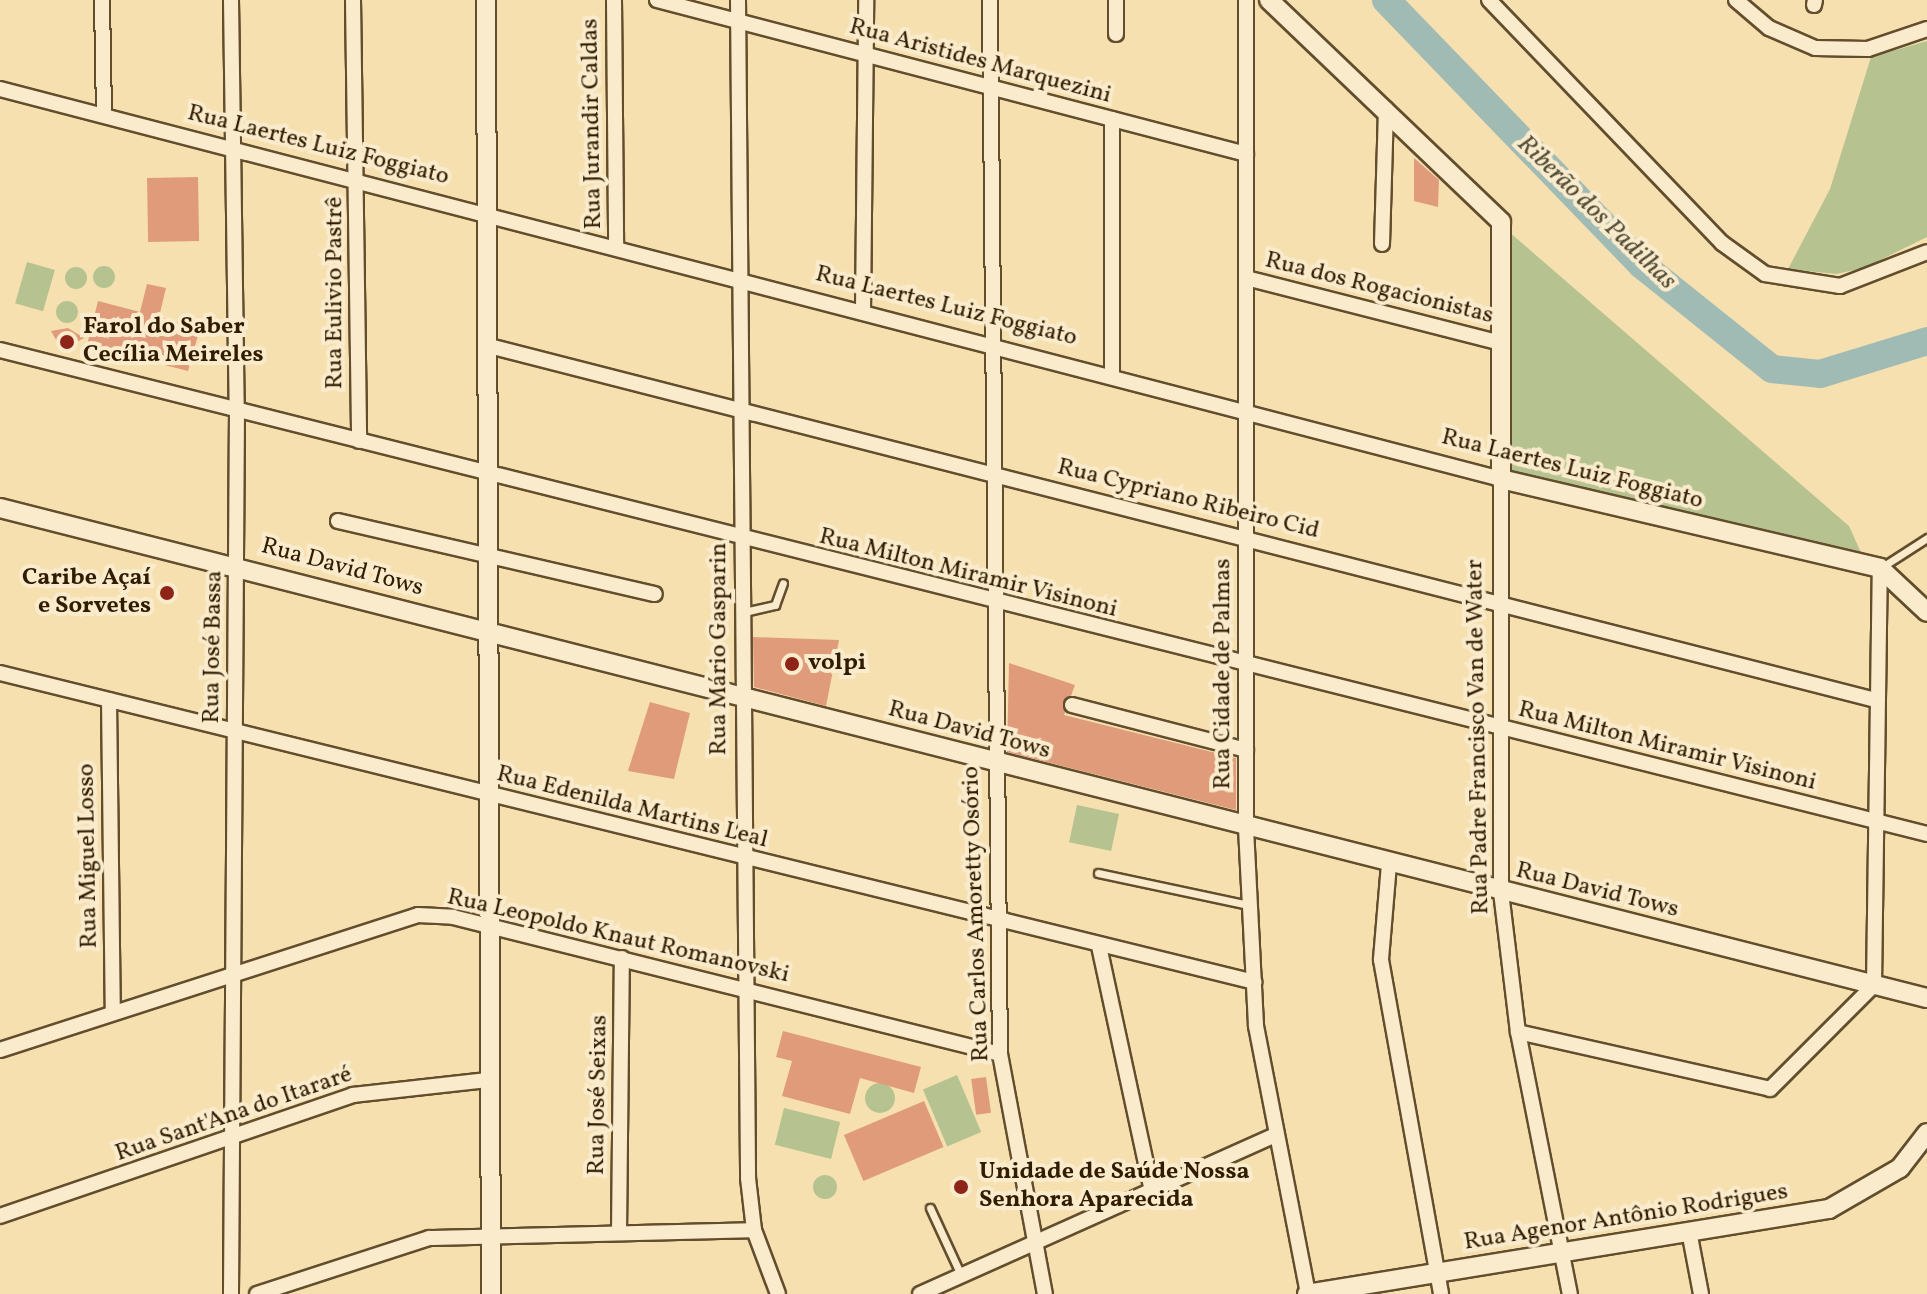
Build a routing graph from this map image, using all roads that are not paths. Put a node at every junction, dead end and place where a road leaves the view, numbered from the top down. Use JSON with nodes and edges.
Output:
{"nodes":[{"id":1,"x":102,"y":0,"type":"edge"},
{"id":2,"x":231,"y":0,"type":"edge"},
{"id":3,"x":353,"y":0,"type":"edge"},
{"id":4,"x":486,"y":0,"type":"edge"},
{"id":5,"x":614,"y":0,"type":"edge"},
{"id":6,"x":657,"y":0,"type":"edge"},
{"id":7,"x":738,"y":0,"type":"edge"},
{"id":8,"x":866,"y":0,"type":"edge"},
{"id":9,"x":990,"y":0,"type":"edge"},
{"id":10,"x":1116,"y":0,"type":"edge"},
{"id":11,"x":1246,"y":0,"type":"edge"},
{"id":12,"x":1269,"y":0,"type":"edge"},
{"id":13,"x":1489,"y":0,"type":"edge"},
{"id":14,"x":1736,"y":0,"type":"edge"},
{"id":15,"x":738,"y":21,"type":"junction"},
{"id":16,"x":1927,"y":29,"type":"edge"},
{"id":17,"x":1116,"y":34,"type":"dead end"},
{"id":18,"x":867,"y":55,"type":"junction"},
{"id":19,"x":992,"y":87,"type":"junction"},
{"id":20,"x":0,"y":89,"type":"edge"},
{"id":21,"x":1386,"y":109,"type":"junction"},
{"id":22,"x":104,"y":115,"type":"junction"},
{"id":23,"x":1112,"y":119,"type":"junction"},
{"id":24,"x":235,"y":149,"type":"junction"},
{"id":25,"x":1246,"y":154,"type":"junction"},
{"id":26,"x":357,"y":180,"type":"junction"},
{"id":27,"x":486,"y":213,"type":"junction"},
{"id":28,"x":1382,"y":244,"type":"dead end"},
{"id":29,"x":616,"y":247,"type":"junction"},
{"id":30,"x":1927,"y":252,"type":"edge"},
{"id":31,"x":738,"y":278,"type":"junction"},
{"id":32,"x":1246,"y":278,"type":"junction"},
{"id":33,"x":863,"y":310,"type":"junction"},
{"id":34,"x":991,"y":343,"type":"junction"},
{"id":35,"x":1501,"y":343,"type":"junction"},
{"id":36,"x":489,"y":346,"type":"junction"},
{"id":37,"x":0,"y":350,"type":"edge"},
{"id":38,"x":1112,"y":374,"type":"junction"},
{"id":39,"x":1246,"y":408,"type":"junction"},
{"id":40,"x":742,"y":410,"type":"junction"},
{"id":41,"x":237,"y":411,"type":"junction"},
{"id":42,"x":359,"y":441,"type":"junction"},
{"id":43,"x":992,"y":473,"type":"junction"},
{"id":44,"x":491,"y":475,"type":"junction"},
{"id":45,"x":1501,"y":479,"type":"junction"},
{"id":46,"x":0,"y":508,"type":"edge"},
{"id":47,"x":338,"y":521,"type":"dead end"},
{"id":48,"x":1246,"y":538,"type":"junction"},
{"id":49,"x":1927,"y":538,"type":"edge"},
{"id":50,"x":742,"y":539,"type":"junction"},
{"id":51,"x":491,"y":553,"type":"junction"},
{"id":52,"x":237,"y":566,"type":"junction"},
{"id":53,"x":1880,"y":568,"type":"junction"},
{"id":54,"x":783,"y":583,"type":"dead end"},
{"id":55,"x":655,"y":594,"type":"dead end"},
{"id":56,"x":1501,"y":601,"type":"junction"},
{"id":57,"x":992,"y":603,"type":"junction"},
{"id":58,"x":742,"y":612,"type":"junction"},
{"id":59,"x":1927,"y":612,"type":"edge"},
{"id":60,"x":491,"y":632,"type":"junction"},
{"id":61,"x":1246,"y":668,"type":"junction"},
{"id":62,"x":0,"y":673,"type":"edge"},
{"id":63,"x":741,"y":696,"type":"junction"},
{"id":64,"x":109,"y":700,"type":"junction"},
{"id":65,"x":1876,"y":700,"type":"junction"},
{"id":66,"x":1072,"y":705,"type":"dead end"},
{"id":67,"x":1501,"y":729,"type":"junction"},
{"id":68,"x":235,"y":730,"type":"junction"},
{"id":69,"x":1246,"y":750,"type":"junction"},
{"id":70,"x":994,"y":762,"type":"junction"},
{"id":71,"x":485,"y":794,"type":"junction"},
{"id":72,"x":1878,"y":822,"type":"junction"},
{"id":73,"x":1246,"y":828,"type":"junction"},
{"id":74,"x":1927,"y":834,"type":"edge"},
{"id":75,"x":743,"y":858,"type":"junction"},
{"id":76,"x":1389,"y":864,"type":"junction"},
{"id":77,"x":1098,"y":873,"type":"dead end"},
{"id":78,"x":1501,"y":892,"type":"junction"},
{"id":79,"x":1250,"y":906,"type":"junction"},
{"id":80,"x":995,"y":921,"type":"junction"},
{"id":81,"x":489,"y":926,"type":"junction"},
{"id":82,"x":1099,"y":946,"type":"junction"},
{"id":83,"x":622,"y":958,"type":"junction"},
{"id":84,"x":232,"y":971,"type":"junction"},
{"id":85,"x":1254,"y":982,"type":"junction"},
{"id":86,"x":1874,"y":985,"type":"junction"},
{"id":87,"x":745,"y":989,"type":"junction"},
{"id":88,"x":1927,"y":998,"type":"edge"},
{"id":89,"x":113,"y":1011,"type":"junction"},
{"id":90,"x":1518,"y":1032,"type":"junction"},
{"id":91,"x":0,"y":1050,"type":"edge"},
{"id":92,"x":1000,"y":1054,"type":"junction"},
{"id":93,"x":487,"y":1080,"type":"junction"},
{"id":94,"x":1927,"y":1133,"type":"edge"},
{"id":95,"x":1276,"y":1135,"type":"junction"},
{"id":96,"x":230,"y":1141,"type":"junction"},
{"id":97,"x":1152,"y":1192,"type":"junction"},
{"id":98,"x":930,"y":1208,"type":"dead end"},
{"id":99,"x":0,"y":1216,"type":"edge"},
{"id":100,"x":754,"y":1230,"type":"junction"},
{"id":101,"x":1689,"y":1231,"type":"junction"},
{"id":102,"x":619,"y":1233,"type":"junction"},
{"id":103,"x":492,"y":1235,"type":"junction"},
{"id":104,"x":1035,"y":1244,"type":"junction"},
{"id":105,"x":1561,"y":1251,"type":"junction"},
{"id":106,"x":1437,"y":1273,"type":"junction"},
{"id":107,"x":961,"y":1275,"type":"junction"},
{"id":108,"x":231,"y":1294,"type":"edge"},
{"id":109,"x":257,"y":1294,"type":"edge"},
{"id":110,"x":491,"y":1294,"type":"edge"},
{"id":111,"x":778,"y":1294,"type":"edge"},
{"id":112,"x":920,"y":1294,"type":"edge"},
{"id":113,"x":1045,"y":1294,"type":"edge"},
{"id":114,"x":1308,"y":1294,"type":"edge"},
{"id":115,"x":1441,"y":1294,"type":"edge"},
{"id":116,"x":1570,"y":1294,"type":"edge"},
{"id":117,"x":1701,"y":1294,"type":"edge"}],
"edges":[{"from":1,"to":22,"type":"street"},
{"from":2,"to":24,"type":"street","name":"Rua José Bassa"},
{"from":3,"to":26,"type":"street","name":"Rua Eulivio Pastrê"},
{"from":4,"to":27,"type":"street"},
{"from":5,"to":29,"type":"street","name":"Rua Jurandir Caldas"},
{"from":6,"to":15,"type":"street","name":"Rua Aristides Marquezini"},
{"from":7,"to":15,"type":"street","name":"Rua Mário Gasparin"},
{"from":8,"to":18,"type":"street"},
{"from":9,"to":19,"type":"street","name":"Rua Carlos Amoretty Osório"},
{"from":10,"to":17,"type":"street"},
{"from":11,"to":25,"type":"street","name":"Rua Cidade de Palmas"},
{"from":12,"to":21,"type":"street"},
{"from":13,"to":30,"type":"street"},
{"from":14,"to":16,"type":"street"},
{"from":15,"to":18,"type":"street","name":"Rua Aristides Marquezini"},
{"from":15,"to":31,"type":"street","name":"Rua Mário Gasparin"},
{"from":18,"to":19,"type":"street","name":"Rua Aristides Marquezini"},
{"from":18,"to":33,"type":"street"},
{"from":19,"to":23,"type":"street","name":"Rua Aristides Marquezini"},
{"from":19,"to":34,"type":"street","name":"Rua Carlos Amoretty Osório"},
{"from":20,"to":22,"type":"street","name":"Rua Laertes Luiz Foggiato"},
{"from":21,"to":28,"type":"street"},
{"from":21,"to":35,"type":"street","name":"Rua Padre Francisco Van de Water"},
{"from":22,"to":24,"type":"street","name":"Rua Laertes Luiz Foggiato"},
{"from":23,"to":25,"type":"street","name":"Rua Aristides Marquezini"},
{"from":23,"to":38,"type":"street"},
{"from":24,"to":26,"type":"street","name":"Rua Laertes Luiz Foggiato"},
{"from":24,"to":41,"type":"street","name":"Rua José Bassa"},
{"from":25,"to":32,"type":"street","name":"Rua Cidade de Palmas"},
{"from":26,"to":27,"type":"street","name":"Rua Laertes Luiz Foggiato"},
{"from":26,"to":42,"type":"street","name":"Rua Eulivio Pastrê"},
{"from":27,"to":29,"type":"street","name":"Rua Laertes Luiz Foggiato"},
{"from":27,"to":36,"type":"street"},
{"from":29,"to":31,"type":"street","name":"Rua Laertes Luiz Foggiato"},
{"from":31,"to":33,"type":"street","name":"Rua Laertes Luiz Foggiato"},
{"from":31,"to":40,"type":"street","name":"Rua Mário Gasparin"},
{"from":32,"to":35,"type":"street","name":"Rua dos Rogacionistas"},
{"from":32,"to":39,"type":"street","name":"Rua Cidade de Palmas"},
{"from":33,"to":34,"type":"street","name":"Rua Laertes Luiz Foggiato"},
{"from":34,"to":38,"type":"street","name":"Rua Laertes Luiz Foggiato"},
{"from":34,"to":43,"type":"street","name":"Rua Carlos Amoretty Osório"},
{"from":35,"to":45,"type":"street","name":"Rua Padre Francisco Van de Water"},
{"from":36,"to":40,"type":"street","name":"Rua Cypriano Ribeiro Cid"},
{"from":36,"to":44,"type":"street"},
{"from":37,"to":41,"type":"street","name":"Rua Milton Miramir Visinoni"},
{"from":38,"to":39,"type":"street","name":"Rua Laertes Luiz Foggiato"},
{"from":39,"to":45,"type":"street","name":"Rua Laertes Luiz Foggiato"},
{"from":39,"to":48,"type":"street","name":"Rua Cidade de Palmas"},
{"from":40,"to":43,"type":"street","name":"Rua Cypriano Ribeiro Cid"},
{"from":40,"to":50,"type":"street","name":"Rua Mário Gasparin"},
{"from":41,"to":42,"type":"street","name":"Rua Milton Miramir Visinoni"},
{"from":41,"to":52,"type":"street","name":"Rua José Bassa"},
{"from":42,"to":44,"type":"street","name":"Rua Milton Miramir Visinoni"},
{"from":43,"to":48,"type":"street","name":"Rua Cypriano Ribeiro Cid"},
{"from":43,"to":57,"type":"street","name":"Rua Carlos Amoretty Osório"},
{"from":44,"to":50,"type":"street","name":"Rua Milton Miramir Visinoni"},
{"from":44,"to":51,"type":"street"},
{"from":45,"to":53,"type":"street","name":"Rua Laertes Luiz Foggiato"},
{"from":45,"to":56,"type":"street","name":"Rua Padre Francisco Van de Water"},
{"from":46,"to":52,"type":"street","name":"Rua David Tows"},
{"from":47,"to":51,"type":"street"},
{"from":48,"to":56,"type":"street","name":"Rua Cypriano Ribeiro Cid"},
{"from":48,"to":61,"type":"street","name":"Rua Cidade de Palmas"},
{"from":49,"to":53,"type":"lane"},
{"from":50,"to":57,"type":"street","name":"Rua Milton Miramir Visinoni"},
{"from":50,"to":58,"type":"street","name":"Rua Mário Gasparin"},
{"from":51,"to":55,"type":"street"},
{"from":51,"to":60,"type":"street"},
{"from":52,"to":60,"type":"street","name":"Rua David Tows"},
{"from":52,"to":68,"type":"street","name":"Rua José Bassa"},
{"from":53,"to":59,"type":"street"},
{"from":53,"to":65,"type":"street"},
{"from":54,"to":58,"type":"lane"},
{"from":56,"to":65,"type":"street","name":"Rua Cypriano Ribeiro Cid"},
{"from":56,"to":67,"type":"street","name":"Rua Padre Francisco Van de Water"},
{"from":57,"to":61,"type":"street","name":"Rua Milton Miramir Visinoni"},
{"from":57,"to":70,"type":"street","name":"Rua Carlos Amoretty Osório"},
{"from":58,"to":63,"type":"street","name":"Rua Mário Gasparin"},
{"from":60,"to":63,"type":"street","name":"Rua David Tows"},
{"from":60,"to":71,"type":"street"},
{"from":61,"to":67,"type":"street","name":"Rua Milton Miramir Visinoni"},
{"from":61,"to":69,"type":"street","name":"Rua Cidade de Palmas"},
{"from":62,"to":64,"type":"street","name":"Rua Edenilda Martins Leal"},
{"from":63,"to":70,"type":"street","name":"Rua David Tows"},
{"from":63,"to":75,"type":"street","name":"Rua Mário Gasparin"},
{"from":64,"to":68,"type":"street","name":"Rua Edenilda Martins Leal"},
{"from":64,"to":89,"type":"street","name":"Rua Miguel Losso"},
{"from":65,"to":72,"type":"street"},
{"from":66,"to":69,"type":"street"},
{"from":67,"to":72,"type":"street","name":"Rua Milton Miramir Visinoni"},
{"from":67,"to":78,"type":"street","name":"Rua Padre Francisco Van de Water"},
{"from":68,"to":71,"type":"street","name":"Rua Edenilda Martins Leal"},
{"from":68,"to":84,"type":"street","name":"Rua José Bassa"},
{"from":69,"to":73,"type":"street","name":"Rua Cidade de Palmas"},
{"from":70,"to":73,"type":"street","name":"Rua David Tows"},
{"from":70,"to":80,"type":"street","name":"Rua Carlos Amoretty Osório"},
{"from":71,"to":75,"type":"street","name":"Rua Edenilda Martins Leal"},
{"from":71,"to":81,"type":"street"},
{"from":72,"to":74,"type":"street","name":"Rua Milton Miramir Visinoni"},
{"from":72,"to":86,"type":"street"},
{"from":73,"to":76,"type":"street","name":"Rua David Tows"},
{"from":73,"to":79,"type":"street","name":"Rua Cidade de Palmas"},
{"from":75,"to":80,"type":"street","name":"Rua Edenilda Martins Leal"},
{"from":75,"to":87,"type":"street","name":"Rua Mário Gasparin"},
{"from":76,"to":78,"type":"street","name":"Rua David Tows"},
{"from":76,"to":106,"type":"street"},
{"from":77,"to":79,"type":"lane"},
{"from":78,"to":86,"type":"street","name":"Rua David Tows"},
{"from":78,"to":90,"type":"street","name":"Rua Padre Francisco Van de Water"},
{"from":79,"to":85,"type":"street","name":"Rua Cidade de Palmas"},
{"from":80,"to":82,"type":"street","name":"Rua Edenilda Martins Leal"},
{"from":80,"to":92,"type":"street","name":"Rua Carlos Amoretty Osório"},
{"from":81,"to":83,"type":"street","name":"Rua Leopoldo Knaut Romanovski"},
{"from":81,"to":84,"type":"street","name":"Rua Leopoldo Knaut Romanovski"},
{"from":81,"to":93,"type":"street"},
{"from":82,"to":85,"type":"street","name":"Rua Edenilda Martins Leal"},
{"from":82,"to":97,"type":"street"},
{"from":83,"to":87,"type":"street","name":"Rua Leopoldo Knaut Romanovski"},
{"from":83,"to":102,"type":"street","name":"Rua José Seixas"},
{"from":84,"to":89,"type":"street","name":"Rua Leopoldo Knaut Romanovski"},
{"from":84,"to":96,"type":"street","name":"Rua José Bassa"},
{"from":85,"to":95,"type":"street","name":"Rua Cidade de Palmas"},
{"from":86,"to":88,"type":"street","name":"Rua David Tows"},
{"from":86,"to":90,"type":"street"},
{"from":87,"to":92,"type":"street","name":"Rua Leopoldo Knaut Romanovski"},
{"from":87,"to":100,"type":"street","name":"Rua Mário Gasparin"},
{"from":89,"to":91,"type":"street","name":"Rua Leopoldo Knaut Romanovski"},
{"from":90,"to":105,"type":"street","name":"Rua Padre Francisco Van de Water"},
{"from":92,"to":104,"type":"street","name":"Rua Carlos Amoretty Osório"},
{"from":93,"to":96,"type":"street","name":"Rua Sant'Ana do Itararé"},
{"from":93,"to":103,"type":"street"},
{"from":94,"to":101,"type":"street","name":"Rua Agenor Antônio Rodrigues"},
{"from":95,"to":97,"type":"street"},
{"from":95,"to":114,"type":"street","name":"Rua Cidade de Palmas"},
{"from":96,"to":99,"type":"street","name":"Rua Sant'Ana do Itararé"},
{"from":96,"to":108,"type":"street","name":"Rua José Bassa"},
{"from":97,"to":104,"type":"street"},
{"from":98,"to":107,"type":"lane"},
{"from":100,"to":102,"type":"street"},
{"from":100,"to":111,"type":"street","name":"Rua Mário Gasparin"},
{"from":101,"to":105,"type":"street","name":"Rua Agenor Antônio Rodrigues"},
{"from":101,"to":117,"type":"street"},
{"from":102,"to":103,"type":"street"},
{"from":103,"to":109,"type":"street"},
{"from":103,"to":110,"type":"street"},
{"from":104,"to":107,"type":"street"},
{"from":104,"to":113,"type":"street","name":"Rua Carlos Amoretty Osório"},
{"from":105,"to":106,"type":"street","name":"Rua Agenor Antônio Rodrigues"},
{"from":105,"to":116,"type":"street","name":"Rua Padre Francisco Van de Water"},
{"from":106,"to":114,"type":"street","name":"Rua Agenor Antônio Rodrigues"},
{"from":106,"to":115,"type":"street"},
{"from":107,"to":112,"type":"street"}]}
